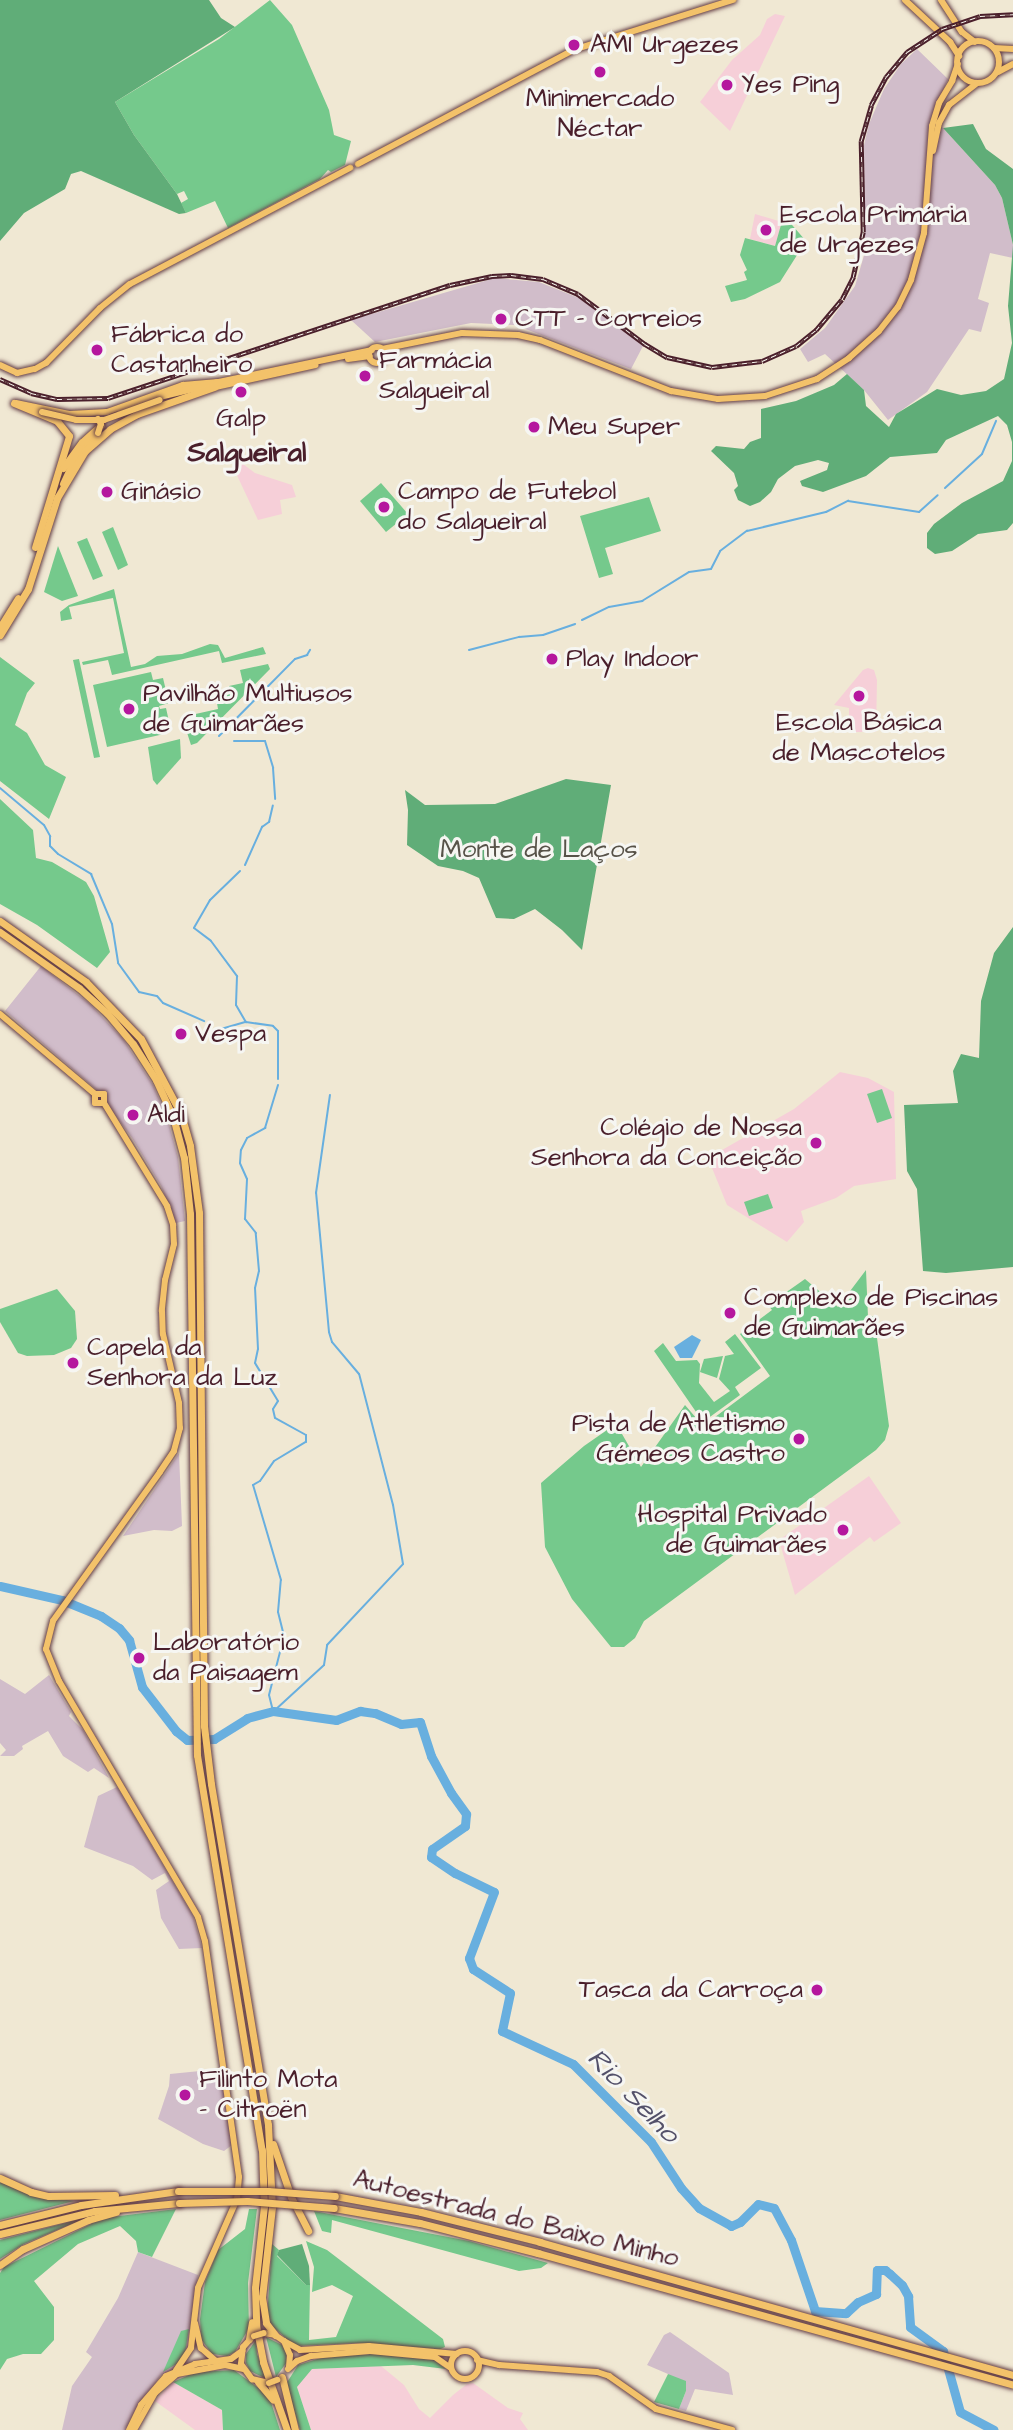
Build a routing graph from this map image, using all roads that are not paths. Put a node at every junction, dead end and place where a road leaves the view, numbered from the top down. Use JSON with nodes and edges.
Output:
{"nodes":[{"id":1,"x":733,"y":0,"type":"edge"},
{"id":2,"x":905,"y":0,"type":"edge"},
{"id":3,"x":941,"y":0,"type":"edge"},
{"id":4,"x":975,"y":42,"type":"junction"},
{"id":5,"x":992,"y":47,"type":"junction"},
{"id":6,"x":1013,"y":49,"type":"edge"},
{"id":7,"x":958,"y":60,"type":"junction"},
{"id":8,"x":1013,"y":64,"type":"edge"},
{"id":9,"x":994,"y":76,"type":"junction"},
{"id":10,"x":978,"y":83,"type":"junction"},
{"id":11,"x":358,"y":164,"type":"dead end"},
{"id":12,"x":350,"y":168,"type":"dead end"},
{"id":13,"x":929,"y":173,"type":"junction"},
{"id":14,"x":384,"y":352,"type":"junction"},
{"id":15,"x":371,"y":353,"type":"junction"},
{"id":16,"x":0,"y":365,"type":"edge"},
{"id":17,"x":216,"y":385,"type":"junction"},
{"id":18,"x":14,"y":403,"type":"junction"},
{"id":19,"x":70,"y":414,"type":"junction"},
{"id":20,"x":54,"y":484,"type":"junction"},
{"id":21,"x":63,"y":484,"type":"junction"},
{"id":22,"x":0,"y":627,"type":"edge"},
{"id":23,"x":0,"y":635,"type":"edge"},
{"id":24,"x":0,"y":921,"type":"edge"},
{"id":25,"x":0,"y":932,"type":"edge"},
{"id":26,"x":0,"y":1014,"type":"edge"},
{"id":27,"x":200,"y":1727,"type":"junction"},
{"id":28,"x":202,"y":1755,"type":"junction"},
{"id":29,"x":268,"y":2125,"type":"junction"},
{"id":30,"x":0,"y":2178,"type":"edge"},
{"id":31,"x":268,"y":2182,"type":"junction"},
{"id":32,"x":154,"y":2193,"type":"junction"},
{"id":33,"x":164,"y":2203,"type":"junction"},
{"id":34,"x":0,"y":2225,"type":"edge"},
{"id":35,"x":308,"y":2231,"type":"dead end"},
{"id":36,"x":0,"y":2234,"type":"edge"},
{"id":37,"x":0,"y":2265,"type":"edge"},
{"id":38,"x":194,"y":2311,"type":"junction"},
{"id":39,"x":275,"y":2335,"type":"junction"},
{"id":40,"x":252,"y":2337,"type":"junction"},
{"id":41,"x":284,"y":2342,"type":"junction"},
{"id":42,"x":242,"y":2351,"type":"junction"},
{"id":43,"x":457,"y":2354,"type":"junction"},
{"id":44,"x":477,"y":2360,"type":"junction"},
{"id":45,"x":217,"y":2362,"type":"junction"},
{"id":46,"x":499,"y":2365,"type":"junction"},
{"id":47,"x":451,"y":2368,"type":"junction"},
{"id":48,"x":288,"y":2369,"type":"junction"},
{"id":49,"x":176,"y":2370,"type":"junction"},
{"id":50,"x":244,"y":2370,"type":"junction"},
{"id":51,"x":477,"y":2370,"type":"junction"},
{"id":52,"x":1013,"y":2375,"type":"edge"},
{"id":53,"x":280,"y":2378,"type":"junction"},
{"id":54,"x":258,"y":2382,"type":"junction"},
{"id":55,"x":1013,"y":2387,"type":"edge"},
{"id":56,"x":132,"y":2430,"type":"edge"},
{"id":57,"x":289,"y":2430,"type":"edge"},
{"id":58,"x":732,"y":2430,"type":"edge"}],
"edges":[{"from":1,"to":11,"type":"main road"},
{"from":2,"to":7,"type":"main road"},
{"from":3,"to":4,"type":"main road"},
{"from":4,"to":5,"type":"main road"},
{"from":4,"to":7,"type":"main road"},
{"from":5,"to":6,"type":"main road"},
{"from":5,"to":9,"type":"main road"},
{"from":7,"to":10,"type":"main road"},
{"from":7,"to":13,"type":"main road"},
{"from":8,"to":9,"type":"main road"},
{"from":9,"to":10,"type":"main road"},
{"from":10,"to":13,"type":"main road"},
{"from":12,"to":16,"type":"main road"},
{"from":13,"to":14,"type":"main road"},
{"from":14,"to":15,"type":"main road"},
{"from":14,"to":15,"type":"main road"},
{"from":15,"to":17,"type":"main road"},
{"from":17,"to":18,"type":"main road","bridge":true},
{"from":17,"to":19,"type":"main road"},
{"from":17,"to":20,"type":"highway"},
{"from":17,"to":21,"type":"highway"},
{"from":18,"to":19,"type":"main road"},
{"from":18,"to":20,"type":"highway"},
{"from":19,"to":21,"type":"main road","bridge":true},
{"from":20,"to":22,"type":"highway"},
{"from":21,"to":23,"type":"highway"},
{"from":24,"to":27,"type":"highway"},
{"from":25,"to":27,"type":"highway"},
{"from":26,"to":38,"type":"main road"},
{"from":27,"to":28,"type":"highway"},
{"from":28,"to":29,"type":"highway"},
{"from":28,"to":31,"type":"highway"},
{"from":29,"to":31,"type":"highway"},
{"from":29,"to":35,"type":"highway"},
{"from":30,"to":32,"type":"highway"},
{"from":31,"to":39,"type":"highway"},
{"from":31,"to":40,"type":"highway"},
{"from":31,"to":57,"type":"highway"},
{"from":32,"to":34,"type":"highway","name":"Autoestrada do Baixo Minho"},
{"from":32,"to":52,"type":"highway","name":"Autoestrada do Baixo Minho","bridge":true},
{"from":33,"to":36,"type":"highway","name":"Autoestrada do Baixo Minho"},
{"from":33,"to":37,"type":"highway"},
{"from":33,"to":55,"type":"highway","name":"Autoestrada do Baixo Minho","bridge":true},
{"from":38,"to":45,"type":"main road"},
{"from":38,"to":49,"type":"main road"},
{"from":39,"to":40,"type":"main road","bridge":true},
{"from":39,"to":41,"type":"main road"},
{"from":40,"to":42,"type":"main road"},
{"from":41,"to":43,"type":"main road"},
{"from":41,"to":48,"type":"main road"},
{"from":42,"to":45,"type":"main road"},
{"from":42,"to":50,"type":"main road"},
{"from":43,"to":44,"type":"main road"},
{"from":43,"to":47,"type":"main road"},
{"from":44,"to":46,"type":"main road"},
{"from":44,"to":51,"type":"main road"},
{"from":45,"to":49,"type":"main road"},
{"from":46,"to":51,"type":"main road"},
{"from":46,"to":58,"type":"main road"},
{"from":47,"to":48,"type":"main road"},
{"from":47,"to":51,"type":"main road"},
{"from":48,"to":53,"type":"main road"},
{"from":49,"to":56,"type":"main road"},
{"from":50,"to":54,"type":"main road"},
{"from":50,"to":56,"type":"main road"},
{"from":53,"to":54,"type":"main road","bridge":true},
{"from":53,"to":57,"type":"highway"},
{"from":54,"to":57,"type":"highway"}]}
